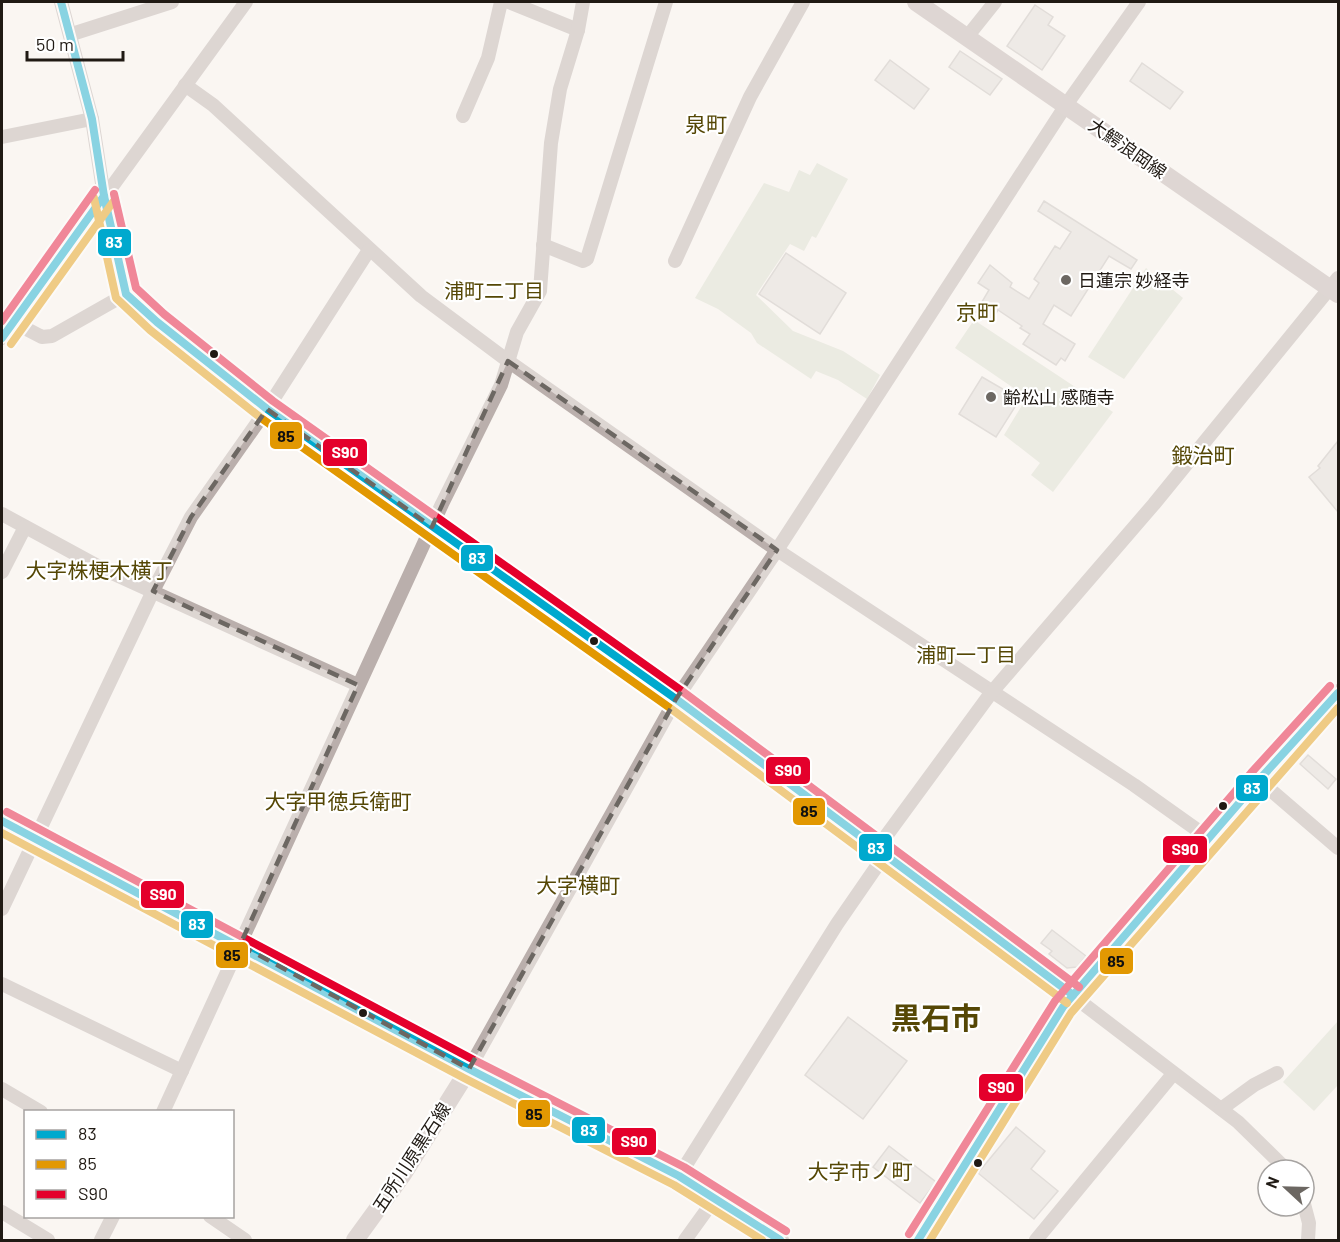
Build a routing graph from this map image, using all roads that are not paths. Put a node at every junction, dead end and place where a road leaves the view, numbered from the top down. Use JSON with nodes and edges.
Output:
{"nodes":[{"id":1,"x":61,"y":2,"type":"edge"},
{"id":2,"x":172,"y":2,"type":"edge"},
{"id":3,"x":246,"y":2,"type":"edge"},
{"id":4,"x":501,"y":2,"type":"edge"},
{"id":5,"x":510,"y":2,"type":"edge"},
{"id":6,"x":583,"y":2,"type":"edge"},
{"id":7,"x":666,"y":2,"type":"edge"},
{"id":8,"x":803,"y":2,"type":"edge"},
{"id":9,"x":916,"y":2,"type":"edge"},
{"id":10,"x":995,"y":2,"type":"edge"},
{"id":11,"x":1139,"y":2,"type":"edge"},
{"id":12,"x":578,"y":30,"type":"junction"},
{"id":13,"x":72,"y":34,"type":"junction"},
{"id":14,"x":967,"y":37,"type":"junction"},
{"id":15,"x":185,"y":85,"type":"junction"},
{"id":16,"x":1066,"y":105,"type":"junction"},
{"id":17,"x":463,"y":116,"type":"dead end"},
{"id":18,"x":92,"y":119,"type":"junction"},
{"id":19,"x":2,"y":137,"type":"edge"},
{"id":20,"x":104,"y":196,"type":"junction"},
{"id":21,"x":543,"y":245,"type":"junction"},
{"id":22,"x":369,"y":250,"type":"junction"},
{"id":23,"x":675,"y":261,"type":"dead end"},
{"id":24,"x":1336,"y":287,"type":"edge"},
{"id":25,"x":126,"y":294,"type":"junction"},
{"id":26,"x":13,"y":322,"type":"junction"},
{"id":27,"x":2,"y":338,"type":"edge"},
{"id":28,"x":508,"y":361,"type":"junction"},
{"id":29,"x":267,"y":409,"type":"junction"},
{"id":30,"x":2,"y":514,"type":"edge"},
{"id":31,"x":26,"y":527,"type":"junction"},
{"id":32,"x":432,"y":527,"type":"junction"},
{"id":33,"x":777,"y":550,"type":"junction"},
{"id":34,"x":2,"y":572,"type":"edge"},
{"id":35,"x":153,"y":591,"type":"junction"},
{"id":36,"x":358,"y":685,"type":"junction"},
{"id":37,"x":991,"y":693,"type":"junction"},
{"id":38,"x":1338,"y":693,"type":"edge"},
{"id":39,"x":676,"y":699,"type":"junction"},
{"id":40,"x":1259,"y":780,"type":"junction"},
{"id":41,"x":2,"y":821,"type":"edge"},
{"id":42,"x":36,"y":839,"type":"junction"},
{"id":43,"x":1210,"y":839,"type":"junction"},
{"id":44,"x":1338,"y":848,"type":"edge"},
{"id":45,"x":882,"y":850,"type":"junction"},
{"id":46,"x":2,"y":909,"type":"edge"},
{"id":47,"x":240,"y":945,"type":"junction"},
{"id":48,"x":2,"y":984,"type":"edge"},
{"id":49,"x":1073,"y":995,"type":"junction"},
{"id":50,"x":469,"y":1069,"type":"junction"},
{"id":51,"x":182,"y":1071,"type":"junction"},
{"id":52,"x":1277,"y":1073,"type":"dead end"},
{"id":53,"x":1173,"y":1074,"type":"junction"},
{"id":54,"x":2,"y":1089,"type":"edge"},
{"id":55,"x":1221,"y":1109,"type":"junction"},
{"id":56,"x":38,"y":1110,"type":"edge"},
{"id":57,"x":164,"y":1110,"type":"edge"},
{"id":58,"x":1276,"y":1158,"type":"edge"},
{"id":59,"x":679,"y":1176,"type":"junction"},
{"id":60,"x":716,"y":1197,"type":"junction"},
{"id":61,"x":2,"y":1212,"type":"edge"},
{"id":62,"x":112,"y":1218,"type":"edge"},
{"id":63,"x":213,"y":1218,"type":"edge"},
{"id":64,"x":1308,"y":1218,"type":"edge"},
{"id":65,"x":48,"y":1240,"type":"edge"},
{"id":66,"x":101,"y":1240,"type":"edge"},
{"id":67,"x":245,"y":1240,"type":"edge"},
{"id":68,"x":355,"y":1240,"type":"edge"},
{"id":69,"x":685,"y":1240,"type":"edge"},
{"id":70,"x":780,"y":1240,"type":"edge"},
{"id":71,"x":918,"y":1240,"type":"edge"},
{"id":72,"x":1036,"y":1240,"type":"edge"},
{"id":73,"x":1308,"y":1240,"type":"edge"}],
"edges":[{"from":1,"to":13,"type":"street"},
{"from":2,"to":13,"type":"street"},
{"from":3,"to":15,"type":"street"},
{"from":4,"to":17,"type":"street"},
{"from":5,"to":12,"type":"street"},
{"from":6,"to":12,"type":"street"},
{"from":7,"to":21,"type":"street"},
{"from":8,"to":23,"type":"street"},
{"from":9,"to":14,"type":"main road","name":"大鰐浪岡線"},
{"from":10,"to":14,"type":"street"},
{"from":11,"to":16,"type":"street"},
{"from":12,"to":21,"type":"street"},
{"from":13,"to":18,"type":"street"},
{"from":14,"to":16,"type":"main road","name":"大鰐浪岡線"},
{"from":15,"to":20,"type":"street"},
{"from":15,"to":22,"type":"street"},
{"from":16,"to":24,"type":"main road","name":"大鰐浪岡線"},
{"from":16,"to":33,"type":"street"},
{"from":18,"to":19,"type":"street"},
{"from":18,"to":20,"type":"street"},
{"from":20,"to":25,"type":"street"},
{"from":20,"to":26,"type":"street"},
{"from":21,"to":28,"type":"street"},
{"from":22,"to":28,"type":"street"},
{"from":22,"to":29,"type":"street"},
{"from":24,"to":37,"type":"street"},
{"from":25,"to":26,"type":"street"},
{"from":25,"to":29,"type":"street"},
{"from":26,"to":27,"type":"street"},
{"from":28,"to":32,"type":"street"},
{"from":28,"to":33,"type":"street"},
{"from":29,"to":32,"type":"street"},
{"from":29,"to":35,"type":"street"},
{"from":30,"to":31,"type":"street"},
{"from":31,"to":34,"type":"street"},
{"from":31,"to":35,"type":"street"},
{"from":32,"to":36,"type":"street"},
{"from":32,"to":39,"type":"street"},
{"from":33,"to":37,"type":"street"},
{"from":33,"to":39,"type":"street"},
{"from":35,"to":36,"type":"street"},
{"from":35,"to":42,"type":"street"},
{"from":36,"to":47,"type":"street"},
{"from":37,"to":43,"type":"street"},
{"from":37,"to":45,"type":"street"},
{"from":38,"to":40,"type":"main road"},
{"from":39,"to":45,"type":"street"},
{"from":39,"to":50,"type":"street"},
{"from":40,"to":43,"type":"main road"},
{"from":40,"to":44,"type":"street"},
{"from":41,"to":42,"type":"main road"},
{"from":42,"to":46,"type":"street"},
{"from":42,"to":47,"type":"main road"},
{"from":43,"to":49,"type":"main road"},
{"from":45,"to":49,"type":"street"},
{"from":45,"to":59,"type":"street"},
{"from":47,"to":50,"type":"main road"},
{"from":47,"to":51,"type":"street"},
{"from":48,"to":51,"type":"street"},
{"from":49,"to":53,"type":"street"},
{"from":49,"to":71,"type":"main road"},
{"from":50,"to":59,"type":"main road"},
{"from":50,"to":68,"type":"main road","name":"五所川原黒石線"},
{"from":51,"to":57,"type":"street"},
{"from":52,"to":55,"type":"street"},
{"from":53,"to":55,"type":"street"},
{"from":53,"to":72,"type":"street"},
{"from":54,"to":56,"type":"street"},
{"from":55,"to":58,"type":"street"},
{"from":59,"to":60,"type":"main road"},
{"from":60,"to":69,"type":"street"},
{"from":60,"to":70,"type":"main road"},
{"from":61,"to":65,"type":"street"},
{"from":62,"to":66,"type":"street"},
{"from":63,"to":67,"type":"street"},
{"from":64,"to":73,"type":"street"}]}
